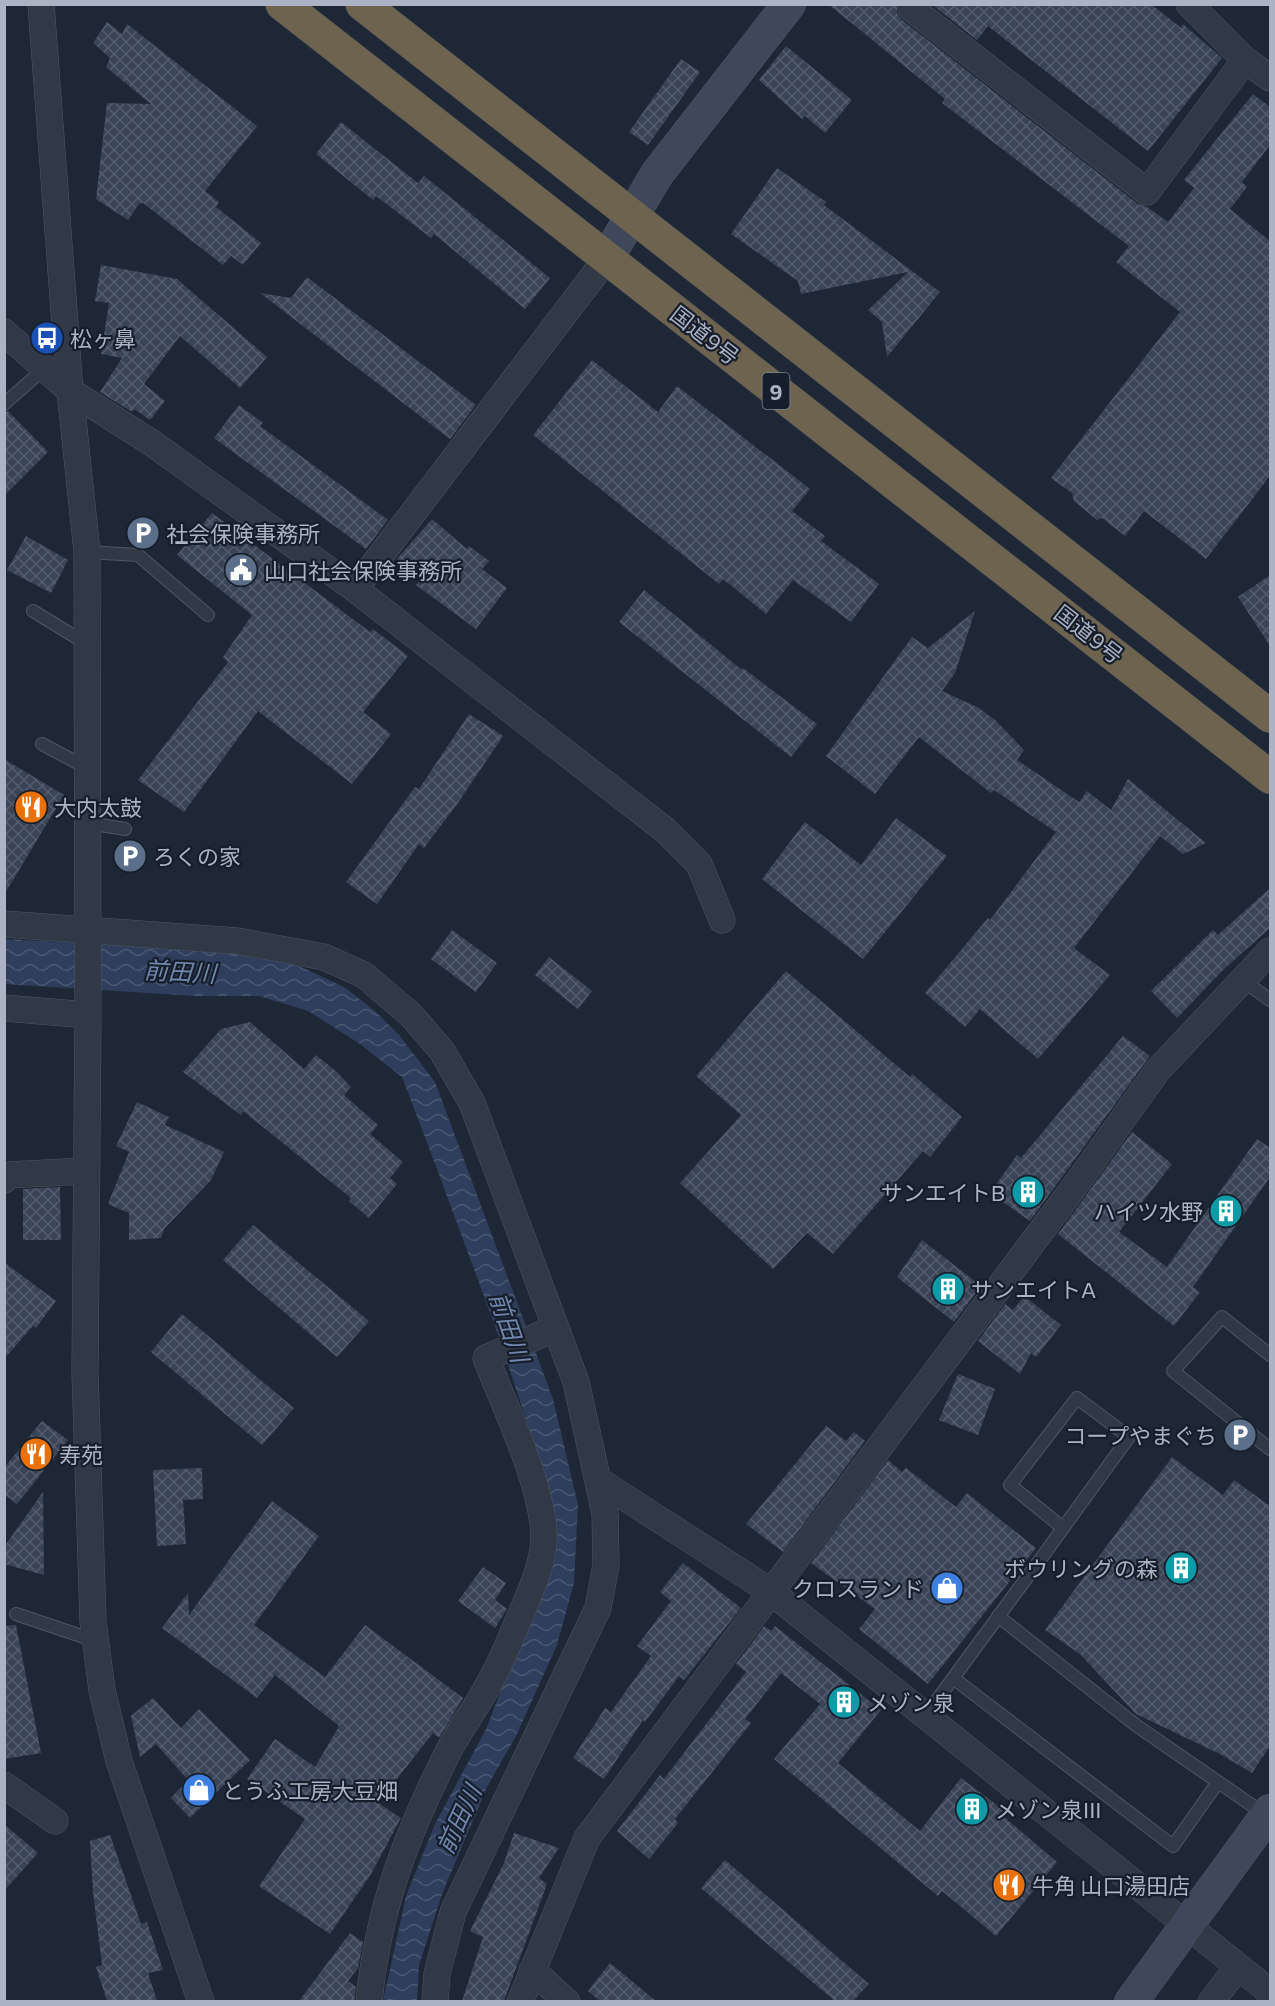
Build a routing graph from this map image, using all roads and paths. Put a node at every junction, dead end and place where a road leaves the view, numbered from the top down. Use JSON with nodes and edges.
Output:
{"nodes":[{"id":1,"x":282,"y":4,"type":"edge"},
{"id":2,"x":362,"y":4,"type":"edge"},
{"id":3,"x":789,"y":4,"type":"edge"},
{"id":4,"x":914,"y":4,"type":"edge"},
{"id":5,"x":1189,"y":4,"type":"edge"},
{"id":6,"x":39,"y":6,"type":"edge"},
{"id":7,"x":1245,"y":60,"type":"junction"},
{"id":8,"x":1270,"y":78,"type":"edge"},
{"id":9,"x":633,"y":217,"type":"junction"},
{"id":10,"x":607,"y":258,"type":"junction"},
{"id":11,"x":4,"y":332,"type":"edge"},
{"id":12,"x":45,"y":369,"type":"junction"},
{"id":13,"x":70,"y":390,"type":"junction"},
{"id":14,"x":4,"y":404,"type":"edge"},
{"id":15,"x":87,"y":552,"type":"junction"},
{"id":16,"x":355,"y":589,"type":"junction"},
{"id":17,"x":33,"y":611,"type":"dead end"},
{"id":18,"x":208,"y":615,"type":"dead end"},
{"id":19,"x":88,"y":644,"type":"junction"},
{"id":20,"x":1270,"y":716,"type":"edge"},
{"id":21,"x":42,"y":744,"type":"dead end"},
{"id":22,"x":88,"y":769,"type":"junction"},
{"id":23,"x":1270,"y":777,"type":"edge"},
{"id":24,"x":88,"y":823,"type":"junction"},
{"id":25,"x":125,"y":829,"type":"dead end"},
{"id":26,"x":722,"y":920,"type":"dead end"},
{"id":27,"x":4,"y":924,"type":"edge"},
{"id":28,"x":88,"y":928,"type":"junction"},
{"id":29,"x":1270,"y":951,"type":"edge"},
{"id":30,"x":1242,"y":980,"type":"junction"},
{"id":31,"x":1270,"y":1000,"type":"edge"},
{"id":32,"x":4,"y":1008,"type":"edge"},
{"id":33,"x":88,"y":1015,"type":"junction"},
{"id":34,"x":85,"y":1171,"type":"junction"},
{"id":35,"x":4,"y":1180,"type":"edge"},
{"id":36,"x":556,"y":1328,"type":"junction"},
{"id":37,"x":1270,"y":1355,"type":"edge"},
{"id":38,"x":1270,"y":1449,"type":"edge"},
{"id":39,"x":598,"y":1480,"type":"junction"},
{"id":40,"x":1063,"y":1528,"type":"junction"},
{"id":41,"x":770,"y":1591,"type":"junction"},
{"id":42,"x":16,"y":1614,"type":"dead end"},
{"id":43,"x":998,"y":1616,"type":"junction"},
{"id":44,"x":96,"y":1641,"type":"junction"},
{"id":45,"x":953,"y":1678,"type":"junction"},
{"id":46,"x":926,"y":1715,"type":"junction"},
{"id":47,"x":1218,"y":1782,"type":"junction"},
{"id":48,"x":4,"y":1785,"type":"edge"},
{"id":49,"x":1269,"y":1813,"type":"edge"},
{"id":50,"x":55,"y":1821,"type":"dead end"},
{"id":51,"x":1188,"y":1927,"type":"junction"},
{"id":52,"x":1238,"y":1967,"type":"junction"},
{"id":53,"x":532,"y":1970,"type":"junction"},
{"id":54,"x":1270,"y":1992,"type":"edge"},
{"id":55,"x":201,"y":2001,"type":"edge"},
{"id":56,"x":369,"y":2001,"type":"edge"},
{"id":57,"x":435,"y":2001,"type":"edge"},
{"id":58,"x":520,"y":2001,"type":"edge"},
{"id":59,"x":567,"y":2001,"type":"edge"},
{"id":60,"x":1131,"y":2001,"type":"edge"},
{"id":61,"x":1211,"y":2001,"type":"edge"}],
"edges":[{"from":1,"to":10,"type":"highway","name":"国道9号","number":"9"},
{"from":2,"to":9,"type":"highway","number":"9"},
{"from":3,"to":9,"type":"street"},
{"from":4,"to":7,"type":"street"},
{"from":5,"to":7,"type":"street"},
{"from":6,"to":13,"type":"street"},
{"from":7,"to":8,"type":"street"},
{"from":9,"to":10,"type":"street"},
{"from":9,"to":20,"type":"highway","number":"9"},
{"from":10,"to":16,"type":"street"},
{"from":10,"to":23,"type":"highway","name":"国道9号","number":"9"},
{"from":11,"to":12,"type":"street"},
{"from":12,"to":13,"type":"street"},
{"from":12,"to":14,"type":"lane"},
{"from":13,"to":15,"type":"street"},
{"from":13,"to":16,"type":"street"},
{"from":15,"to":18,"type":"lane"},
{"from":15,"to":19,"type":"street"},
{"from":16,"to":26,"type":"street"},
{"from":17,"to":19,"type":"lane"},
{"from":19,"to":22,"type":"street"},
{"from":21,"to":22,"type":"lane"},
{"from":22,"to":24,"type":"street"},
{"from":24,"to":25,"type":"lane"},
{"from":24,"to":28,"type":"street"},
{"from":27,"to":28,"type":"street"},
{"from":28,"to":33,"type":"street"},
{"from":28,"to":36,"type":"street"},
{"from":29,"to":30,"type":"street"},
{"from":30,"to":31,"type":"lane"},
{"from":30,"to":41,"type":"street"},
{"from":32,"to":33,"type":"street"},
{"from":33,"to":34,"type":"street"},
{"from":34,"to":35,"type":"street"},
{"from":34,"to":44,"type":"street"},
{"from":36,"to":39,"type":"street"},
{"from":36,"to":56,"type":"street"},
{"from":37,"to":38,"type":"lane"},
{"from":39,"to":41,"type":"street"},
{"from":39,"to":57,"type":"street"},
{"from":40,"to":40,"type":"lane"},
{"from":40,"to":43,"type":"lane"},
{"from":41,"to":46,"type":"street"},
{"from":41,"to":53,"type":"street"},
{"from":42,"to":44,"type":"lane"},
{"from":43,"to":45,"type":"lane"},
{"from":43,"to":47,"type":"lane"},
{"from":44,"to":55,"type":"street"},
{"from":45,"to":46,"type":"lane"},
{"from":45,"to":47,"type":"lane"},
{"from":46,"to":51,"type":"street"},
{"from":47,"to":49,"type":"lane"},
{"from":48,"to":50,"type":"street"},
{"from":49,"to":51,"type":"street"},
{"from":51,"to":52,"type":"street"},
{"from":51,"to":60,"type":"street"},
{"from":52,"to":54,"type":"street"},
{"from":52,"to":61,"type":"street"},
{"from":53,"to":58,"type":"street"},
{"from":53,"to":59,"type":"street"}]}
